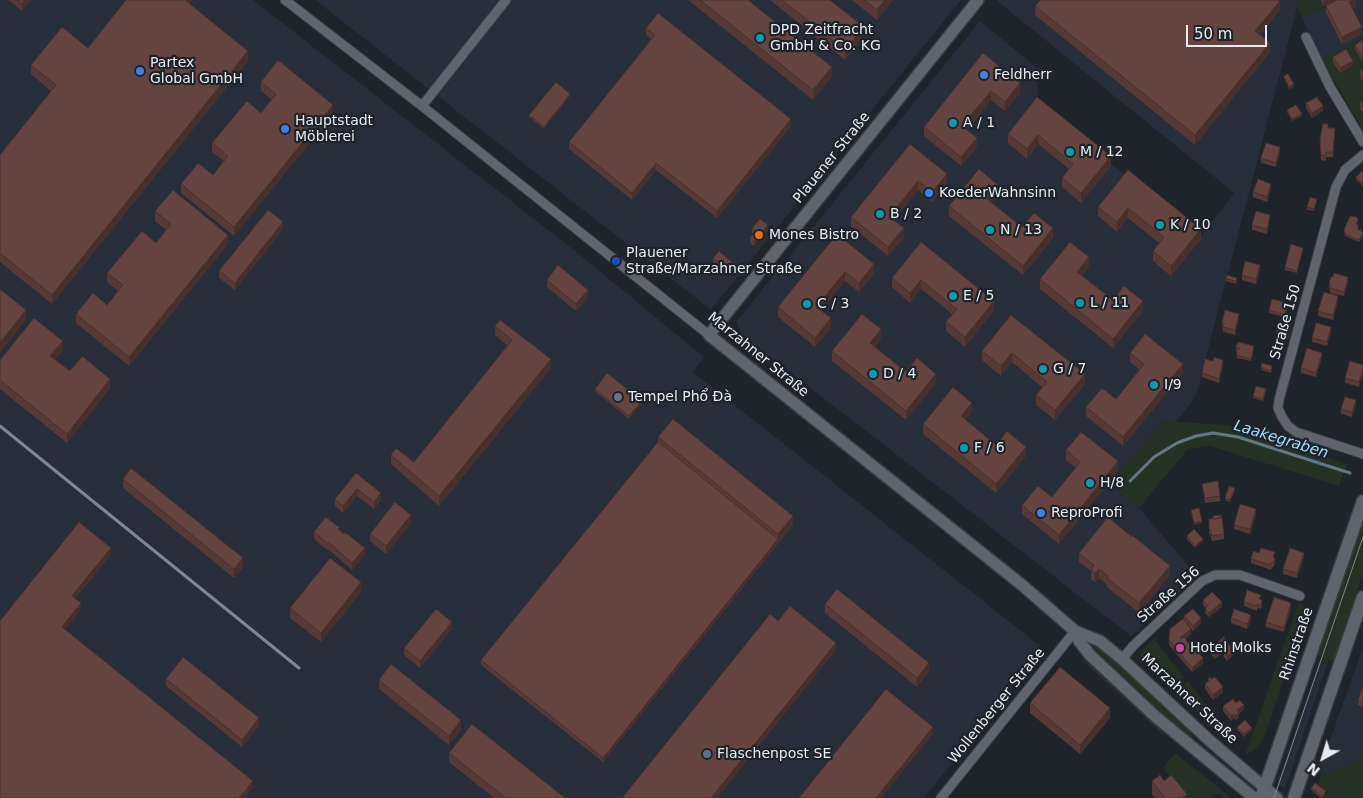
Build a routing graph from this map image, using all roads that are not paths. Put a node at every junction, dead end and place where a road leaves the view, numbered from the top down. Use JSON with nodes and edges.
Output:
{"nodes":[{"id":1,"x":285,"y":0,"type":"edge"},
{"id":2,"x":506,"y":0,"type":"edge"},
{"id":3,"x":978,"y":0,"type":"edge"},
{"id":4,"x":1306,"y":37,"type":"dead end"},
{"id":5,"x":422,"y":106,"type":"junction"},
{"id":6,"x":1363,"y":142,"type":"edge"},
{"id":7,"x":1363,"y":155,"type":"edge"},
{"id":8,"x":709,"y":335,"type":"junction"},
{"id":9,"x":1363,"y":454,"type":"edge"},
{"id":10,"x":1363,"y":501,"type":"edge"},
{"id":11,"x":1300,"y":596,"type":"dead end"},
{"id":12,"x":1363,"y":597,"type":"edge"},
{"id":13,"x":1075,"y":631,"type":"junction"},
{"id":14,"x":1122,"y":659,"type":"junction"},
{"id":15,"x":1262,"y":792,"type":"edge"},
{"id":16,"x":941,"y":798,"type":"edge"},
{"id":17,"x":1254,"y":798,"type":"edge"},
{"id":18,"x":1277,"y":798,"type":"edge"},
{"id":19,"x":1294,"y":798,"type":"edge"}],
"edges":[{"from":1,"to":5,"type":"street","name":"Marzahner Straße"},
{"from":2,"to":5,"type":"street"},
{"from":3,"to":8,"type":"street","name":"Plauener Straße"},
{"from":4,"to":6,"type":"street"},
{"from":5,"to":8,"type":"street","name":"Marzahner Straße"},
{"from":7,"to":9,"type":"street","name":"Straße 150"},
{"from":8,"to":13,"type":"street","name":"Marzahner Straße"},
{"from":10,"to":15,"type":"main road","name":"Rhinstraße"},
{"from":11,"to":14,"type":"street","name":"Straße 156"},
{"from":12,"to":19,"type":"main road"},
{"from":13,"to":14,"type":"street","name":"Marzahner Straße"},
{"from":13,"to":16,"type":"street","name":"Wollenberger Straße"},
{"from":13,"to":17,"type":"street","name":"Marzahner Straße"},
{"from":14,"to":15,"type":"street","name":"Marzahner Straße"},
{"from":15,"to":18,"type":"street","name":"Marzahner Straße"}]}
